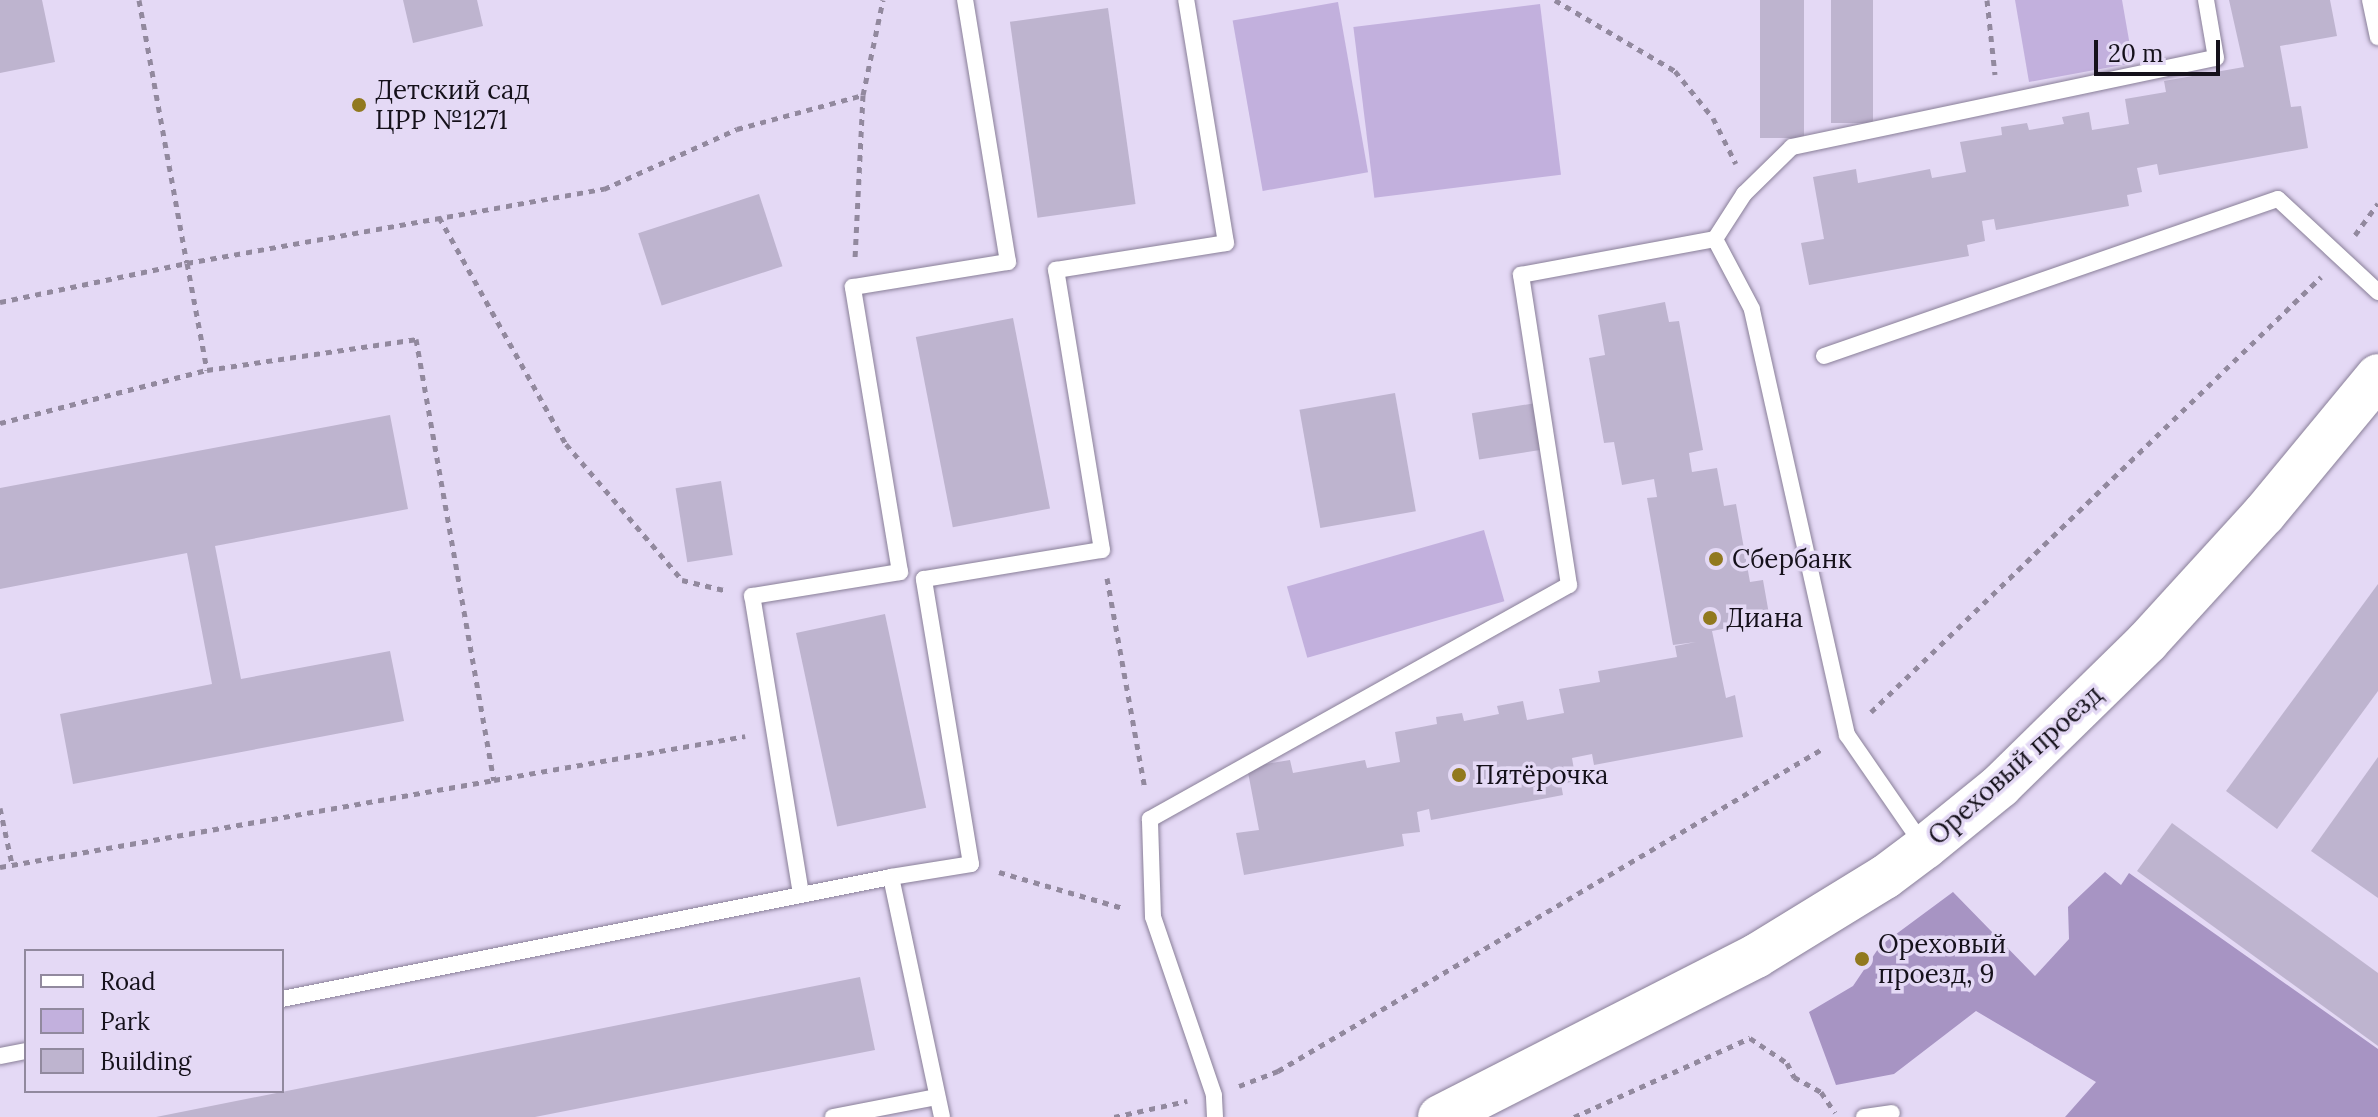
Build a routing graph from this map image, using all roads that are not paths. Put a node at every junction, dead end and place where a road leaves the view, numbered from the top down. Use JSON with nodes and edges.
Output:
{"nodes":[{"id":1,"x":965,"y":0,"type":"edge"},
{"id":2,"x":1186,"y":0,"type":"edge"},
{"id":3,"x":2206,"y":0,"type":"edge"},
{"id":4,"x":2370,"y":0,"type":"edge"},
{"id":5,"x":2378,"y":37,"type":"edge"},
{"id":6,"x":1715,"y":239,"type":"junction"},
{"id":7,"x":2378,"y":292,"type":"edge"},
{"id":8,"x":1824,"y":356,"type":"dead end"},
{"id":9,"x":2378,"y":376,"type":"edge"},
{"id":10,"x":1925,"y":847,"type":"junction"},
{"id":11,"x":891,"y":877,"type":"junction"},
{"id":12,"x":801,"y":894,"type":"junction"},
{"id":13,"x":284,"y":999,"type":"edge"},
{"id":14,"x":24,"y":1051,"type":"edge"},
{"id":15,"x":0,"y":1056,"type":"edge"},
{"id":16,"x":937,"y":1097,"type":"junction"},
{"id":17,"x":1461,"y":1113,"type":"edge"},
{"id":18,"x":1892,"y":1113,"type":"dead end"},
{"id":19,"x":833,"y":1117,"type":"edge"},
{"id":20,"x":942,"y":1117,"type":"edge"},
{"id":21,"x":1215,"y":1117,"type":"edge"},
{"id":22,"x":1864,"y":1117,"type":"edge"}],
"edges":[{"from":1,"to":12,"type":"lane"},
{"from":2,"to":11,"type":"lane"},
{"from":3,"to":6,"type":"lane"},
{"from":4,"to":5,"type":"lane"},
{"from":6,"to":10,"type":"lane"},
{"from":6,"to":21,"type":"lane"},
{"from":7,"to":8,"type":"lane"},
{"from":9,"to":10,"type":"street","name":"Ореховый проезд"},
{"from":10,"to":17,"type":"street","name":"Ореховый проезд"},
{"from":11,"to":12,"type":"lane"},
{"from":11,"to":16,"type":"lane"},
{"from":12,"to":13,"type":"lane"},
{"from":14,"to":15,"type":"lane"},
{"from":16,"to":19,"type":"lane"},
{"from":16,"to":20,"type":"lane"},
{"from":18,"to":22,"type":"lane"}]}
